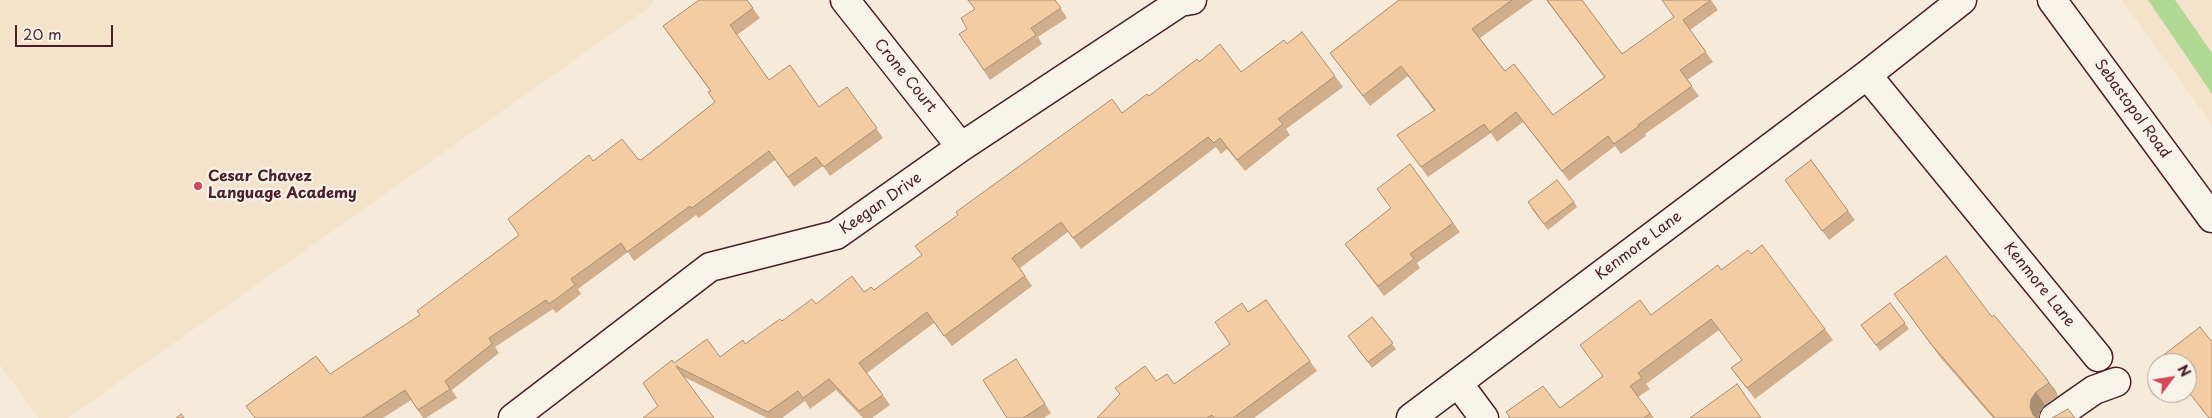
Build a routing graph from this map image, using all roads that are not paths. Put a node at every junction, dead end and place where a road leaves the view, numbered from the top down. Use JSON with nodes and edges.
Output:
{"nodes":[{"id":1,"x":1192,"y":0,"type":"edge"},
{"id":2,"x":1962,"y":0,"type":"edge"},
{"id":3,"x":2052,"y":0,"type":"edge"},
{"id":4,"x":846,"y":2,"type":"edge"},
{"id":5,"x":1867,"y":75,"type":"junction"},
{"id":6,"x":961,"y":147,"type":"junction"},
{"id":7,"x":2212,"y":218,"type":"edge"},
{"id":8,"x":2098,"y":357,"type":"dead end"},
{"id":9,"x":1458,"y":382,"type":"junction"},
{"id":10,"x":2116,"y":382,"type":"dead end"},
{"id":11,"x":513,"y":418,"type":"edge"},
{"id":12,"x":1411,"y":418,"type":"edge"},
{"id":13,"x":1484,"y":418,"type":"edge"},
{"id":14,"x":2054,"y":418,"type":"edge"}],
"edges":[{"from":1,"to":6,"type":"street","name":"Keegan Drive"},
{"from":2,"to":5,"type":"street","name":"Kenmore Lane"},
{"from":3,"to":7,"type":"street","name":"Sebastopol Road"},
{"from":4,"to":6,"type":"street","name":"Crone Court"},
{"from":5,"to":8,"type":"street","name":"Kenmore Lane"},
{"from":5,"to":9,"type":"street","name":"Kenmore Lane"},
{"from":6,"to":11,"type":"street","name":"Keegan Drive"},
{"from":9,"to":12,"type":"street","name":"Kenmore Lane"},
{"from":9,"to":13,"type":"street"},
{"from":10,"to":14,"type":"street"}]}
